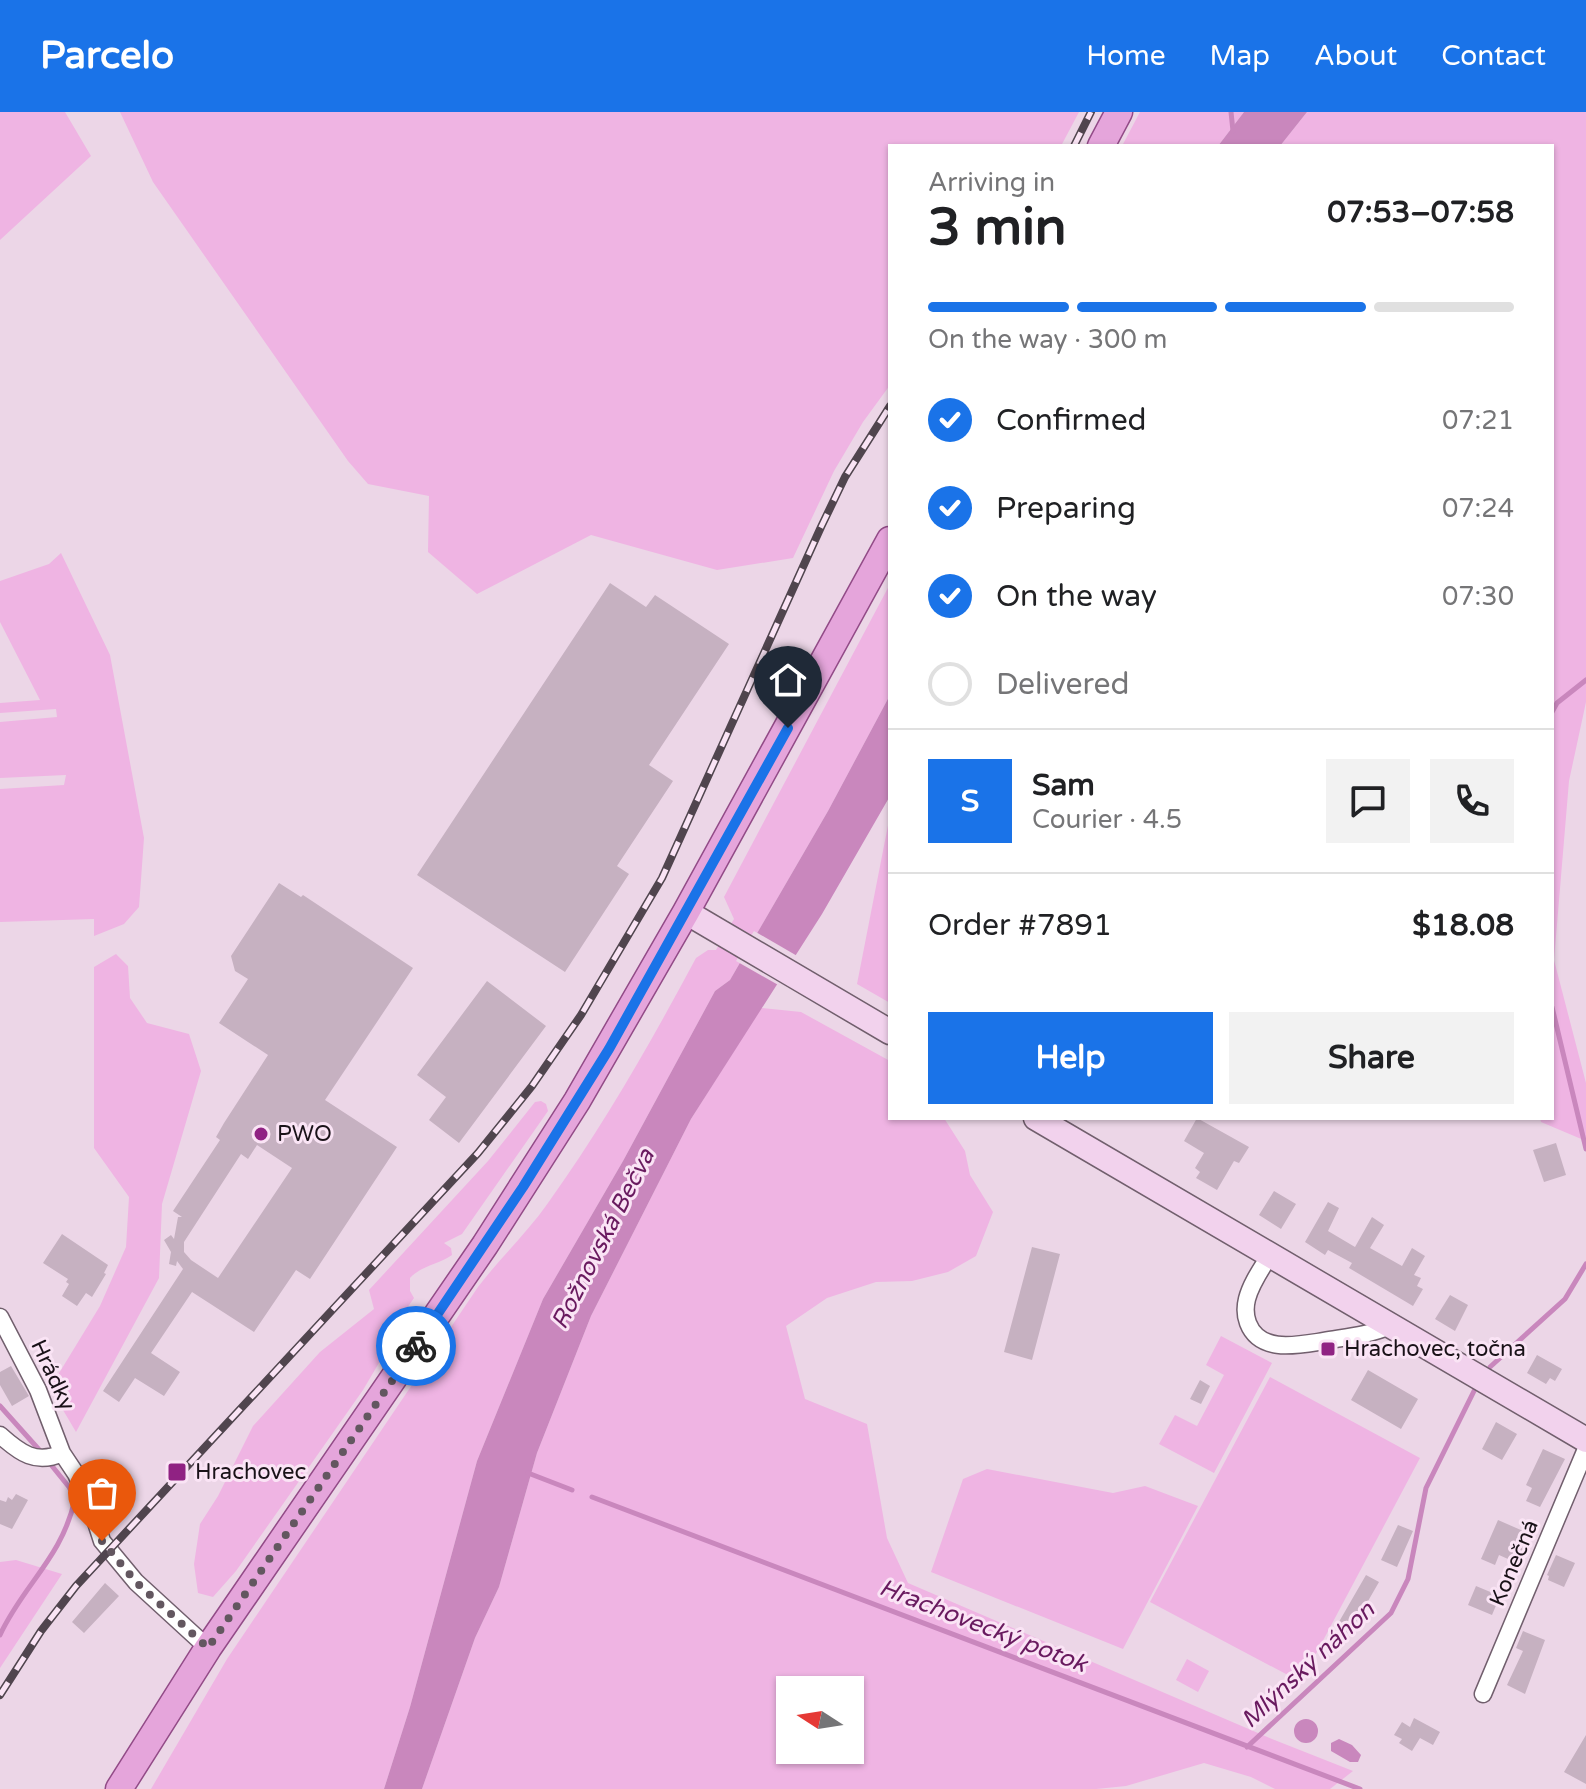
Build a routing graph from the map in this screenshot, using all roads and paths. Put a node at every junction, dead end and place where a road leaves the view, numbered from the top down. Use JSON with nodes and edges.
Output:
{"nodes":[{"id":1,"x":1119,"y":112,"type":"edge"},
{"id":2,"x":1102,"y":144,"type":"edge"},
{"id":3,"x":888,"y":544,"type":"edge"},
{"id":4,"x":686,"y":912,"type":"junction"},
{"id":5,"x":888,"y":1031,"type":"edge"},
{"id":6,"x":1039,"y":1120,"type":"edge"},
{"id":7,"x":1270,"y":1255,"type":"junction"},
{"id":8,"x":0,"y":1317,"type":"edge"},
{"id":9,"x":1390,"y":1326,"type":"junction"},
{"id":10,"x":0,"y":1435,"type":"edge"},
{"id":11,"x":1586,"y":1440,"type":"edge"},
{"id":12,"x":1586,"y":1449,"type":"edge"},
{"id":13,"x":51,"y":1457,"type":"junction"},
{"id":14,"x":208,"y":1648,"type":"junction"},
{"id":15,"x":1483,"y":1694,"type":"dead end"},
{"id":16,"x":119,"y":1789,"type":"edge"}],
"edges":[{"from":1,"to":2,"type":"main road"},
{"from":3,"to":4,"type":"main road"},
{"from":4,"to":5,"type":"street"},
{"from":4,"to":14,"type":"main road"},
{"from":6,"to":7,"type":"street"},
{"from":7,"to":9,"type":"street"},
{"from":7,"to":9,"type":"street"},
{"from":8,"to":13,"type":"street","name":"Hrádky"},
{"from":9,"to":11,"type":"street"},
{"from":10,"to":13,"type":"street","name":"Hrádky"},
{"from":12,"to":15,"type":"street","name":"Konečná"},
{"from":13,"to":14,"type":"street","name":"Hrádky"},
{"from":14,"to":16,"type":"main road"}]}
